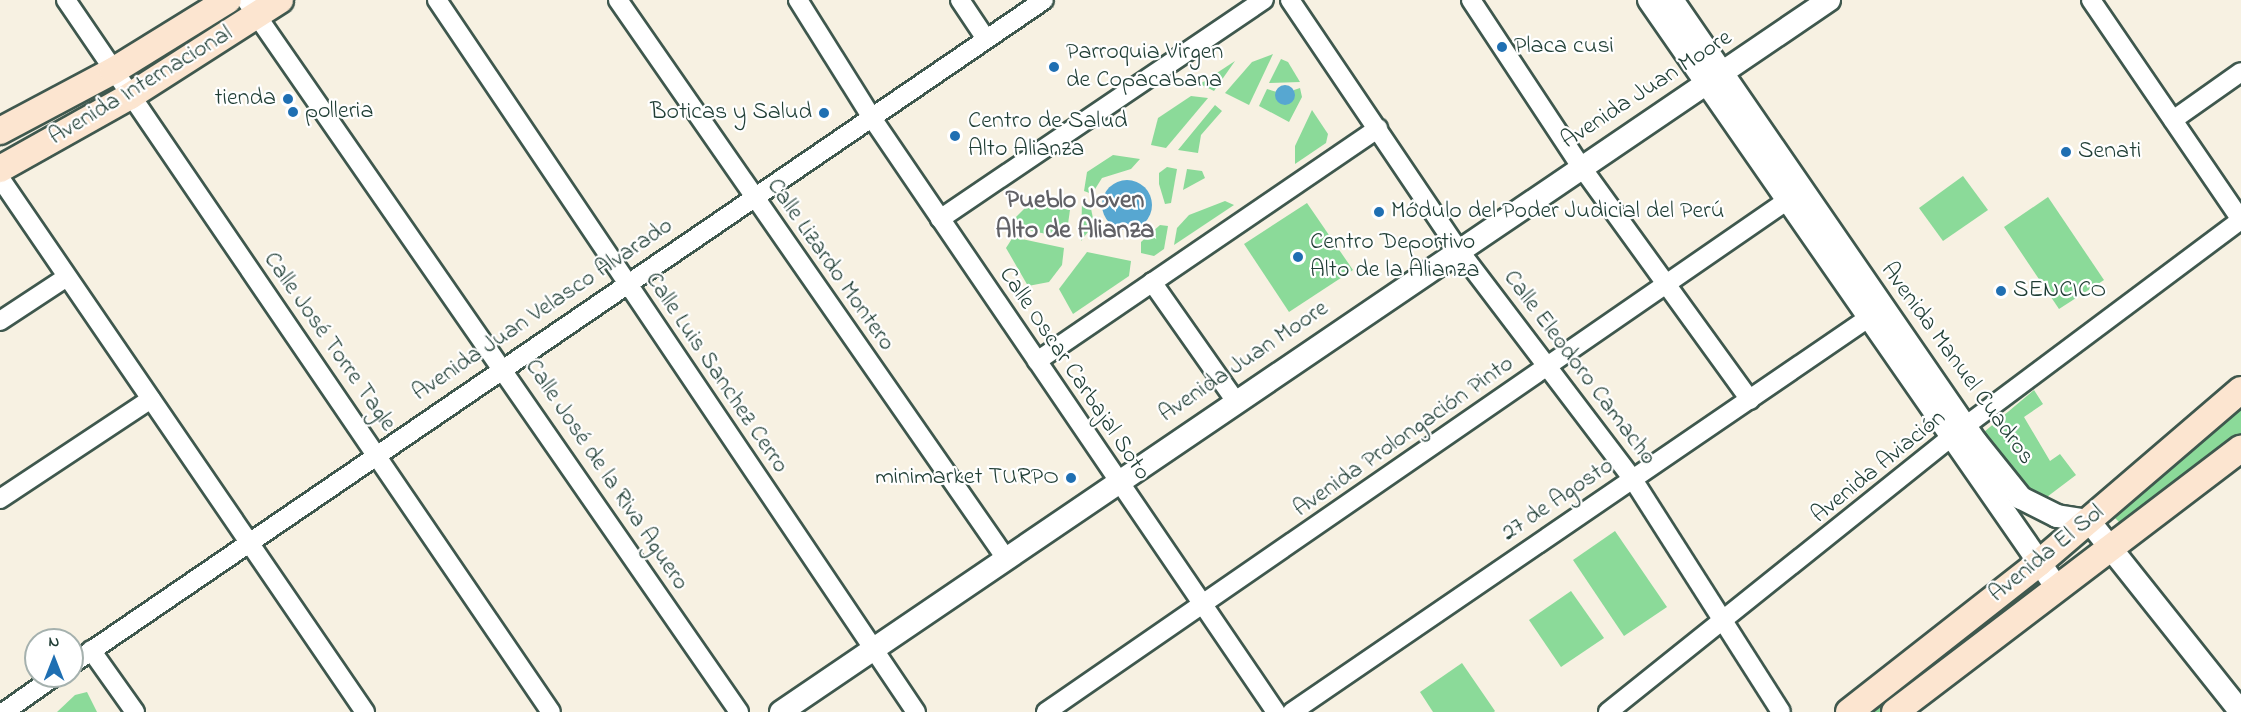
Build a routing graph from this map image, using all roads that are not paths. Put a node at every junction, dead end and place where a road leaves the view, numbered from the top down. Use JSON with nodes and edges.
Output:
{"nodes":[{"id":1,"x":66,"y":0,"type":"edge"},
{"id":2,"x":228,"y":0,"type":"edge"},
{"id":3,"x":280,"y":0,"type":"edge"},
{"id":4,"x":437,"y":0,"type":"edge"},
{"id":5,"x":618,"y":0,"type":"edge"},
{"id":6,"x":798,"y":0,"type":"edge"},
{"id":7,"x":960,"y":0,"type":"edge"},
{"id":8,"x":1044,"y":0,"type":"edge"},
{"id":9,"x":1264,"y":0,"type":"edge"},
{"id":10,"x":1290,"y":0,"type":"edge"},
{"id":11,"x":1471,"y":0,"type":"edge"},
{"id":12,"x":1649,"y":0,"type":"edge"},
{"id":13,"x":1672,"y":0,"type":"edge"},
{"id":14,"x":1829,"y":0,"type":"edge"},
{"id":15,"x":2091,"y":0,"type":"edge"},
{"id":16,"x":251,"y":8,"type":"edge"},
{"id":17,"x":986,"y":39,"type":"junction"},
{"id":18,"x":113,"y":71,"type":"junction"},
{"id":19,"x":2241,"y":72,"type":"edge"},
{"id":20,"x":1715,"y":79,"type":"junction"},
{"id":21,"x":130,"y":96,"type":"junction"},
{"id":22,"x":872,"y":118,"type":"junction"},
{"id":23,"x":2173,"y":120,"type":"junction"},
{"id":24,"x":1378,"y":128,"type":"junction"},
{"id":25,"x":0,"y":131,"type":"edge"},
{"id":26,"x":1580,"y":165,"type":"junction"},
{"id":27,"x":0,"y":169,"type":"edge"},
{"id":28,"x":0,"y":178,"type":"edge"},
{"id":29,"x":753,"y":197,"type":"junction"},
{"id":30,"x":1788,"y":200,"type":"junction"},
{"id":31,"x":940,"y":219,"type":"junction"},
{"id":32,"x":2241,"y":220,"type":"edge"},
{"id":33,"x":1458,"y":249,"type":"junction"},
{"id":34,"x":67,"y":277,"type":"junction"},
{"id":35,"x":1666,"y":279,"type":"junction"},
{"id":36,"x":627,"y":282,"type":"junction"},
{"id":37,"x":1152,"y":282,"type":"junction"},
{"id":38,"x":1876,"y":313,"type":"junction"},
{"id":39,"x":0,"y":321,"type":"edge"},
{"id":40,"x":1037,"y":361,"type":"junction"},
{"id":41,"x":1551,"y":364,"type":"junction"},
{"id":42,"x":503,"y":367,"type":"junction"},
{"id":43,"x":2241,"y":390,"type":"edge"},
{"id":44,"x":151,"y":399,"type":"junction"},
{"id":45,"x":1235,"y":400,"type":"junction"},
{"id":46,"x":1750,"y":400,"type":"junction"},
{"id":47,"x":1958,"y":433,"type":"junction"},
{"id":48,"x":2241,"y":448,"type":"edge"},
{"id":49,"x":376,"y":453,"type":"junction"},
{"id":50,"x":1632,"y":478,"type":"junction"},
{"id":51,"x":1118,"y":480,"type":"junction"},
{"id":52,"x":0,"y":499,"type":"edge"},
{"id":53,"x":2088,"y":521,"type":"junction"},
{"id":54,"x":248,"y":540,"type":"junction"},
{"id":55,"x":2115,"y":548,"type":"junction"},
{"id":56,"x":1005,"y":557,"type":"junction"},
{"id":57,"x":2039,"y":563,"type":"junction"},
{"id":58,"x":2057,"y":588,"type":"junction"},
{"id":59,"x":1203,"y":604,"type":"junction"},
{"id":60,"x":1722,"y":626,"type":"junction"},
{"id":61,"x":872,"y":648,"type":"junction"},
{"id":62,"x":91,"y":650,"type":"junction"},
{"id":63,"x":84,"y":655,"type":"edge"},
{"id":64,"x":38,"y":688,"type":"edge"},
{"id":65,"x":4,"y":712,"type":"edge"},
{"id":66,"x":135,"y":712,"type":"edge"},
{"id":67,"x":365,"y":712,"type":"edge"},
{"id":68,"x":550,"y":712,"type":"edge"},
{"id":69,"x":739,"y":712,"type":"edge"},
{"id":70,"x":781,"y":712,"type":"edge"},
{"id":71,"x":916,"y":712,"type":"edge"},
{"id":72,"x":1046,"y":712,"type":"edge"},
{"id":73,"x":1276,"y":712,"type":"edge"},
{"id":74,"x":1292,"y":712,"type":"edge"},
{"id":75,"x":1608,"y":712,"type":"edge"},
{"id":76,"x":1781,"y":712,"type":"edge"},
{"id":77,"x":1849,"y":712,"type":"edge"},
{"id":78,"x":1895,"y":712,"type":"edge"},
{"id":79,"x":2241,"y":712,"type":"edge"}],
"edges":[{"from":1,"to":18,"type":"street","name":"Calle José Torre Tagle"},
{"from":2,"to":18,"type":"main road","name":"Avenida Internacional"},
{"from":3,"to":16,"type":"main road","name":"Avenida Internacional"},
{"from":4,"to":36,"type":"street","name":"Calle Luis Sanchez Cerro"},
{"from":5,"to":29,"type":"street","name":"Calle Lizardo Montero"},
{"from":6,"to":22,"type":"street","name":"Calle Oscar Carbajal Soto"},
{"from":7,"to":17,"type":"street"},
{"from":8,"to":17,"type":"street","name":"Avenida Juan Velasco Alvarado"},
{"from":9,"to":31,"type":"street"},
{"from":10,"to":24,"type":"street","name":"Calle Eleodoro Camacho"},
{"from":11,"to":26,"type":"street"},
{"from":12,"to":20,"type":"street","name":"Avenida Manuel Cuadros"},
{"from":13,"to":20,"type":"street","name":"Avenida Manuel Cuadros"},
{"from":14,"to":20,"type":"street","name":"Avenida Juan Moore"},
{"from":15,"to":23,"type":"street"},
{"from":16,"to":21,"type":"main road","name":"Avenida Internacional"},
{"from":16,"to":42,"type":"street","name":"Calle José de la Riva Aguero"},
{"from":17,"to":22,"type":"street","name":"Avenida Juan Velasco Alvarado"},
{"from":18,"to":21,"type":"street","name":"Calle José Torre Tagle"},
{"from":18,"to":25,"type":"main road","name":"Avenida Internacional"},
{"from":19,"to":23,"type":"street"},
{"from":20,"to":26,"type":"street","name":"Avenida Juan Moore"},
{"from":20,"to":30,"type":"street","name":"Avenida Manuel Cuadros"},
{"from":20,"to":38,"type":"street","name":"Avenida Manuel Cuadros"},
{"from":21,"to":27,"type":"main road","name":"Avenida Internacional"},
{"from":21,"to":49,"type":"street","name":"Calle José Torre Tagle"},
{"from":22,"to":29,"type":"street","name":"Avenida Juan Velasco Alvarado"},
{"from":22,"to":31,"type":"street","name":"Calle Oscar Carbajal Soto"},
{"from":23,"to":32,"type":"street"},
{"from":24,"to":33,"type":"street","name":"Calle Eleodoro Camacho"},
{"from":24,"to":37,"type":"street"},
{"from":26,"to":33,"type":"street","name":"Avenida Juan Moore"},
{"from":26,"to":35,"type":"street"},
{"from":28,"to":34,"type":"street"},
{"from":29,"to":36,"type":"street","name":"Avenida Juan Velasco Alvarado"},
{"from":29,"to":56,"type":"street","name":"Calle Lizardo Montero"},
{"from":30,"to":35,"type":"street","name":"Avenida Prolongación Pinto"},
{"from":30,"to":38,"type":"street","name":"Avenida Manuel Cuadros"},
{"from":31,"to":40,"type":"street","name":"Calle Oscar Carbajal Soto"},
{"from":32,"to":47,"type":"street","name":"Avenida Aviación"},
{"from":33,"to":41,"type":"street","name":"Calle Eleodoro Camacho"},
{"from":33,"to":45,"type":"street","name":"Avenida Juan Moore"},
{"from":34,"to":39,"type":"street"},
{"from":34,"to":44,"type":"street"},
{"from":35,"to":41,"type":"street","name":"Avenida Prolongación Pinto"},
{"from":35,"to":46,"type":"street"},
{"from":36,"to":42,"type":"street","name":"Avenida Juan Velasco Alvarado"},
{"from":36,"to":61,"type":"street","name":"Calle Luis Sanchez Cerro"},
{"from":37,"to":40,"type":"street"},
{"from":37,"to":45,"type":"street"},
{"from":38,"to":46,"type":"street","name":"27 de Agosto"},
{"from":38,"to":47,"type":"street","name":"Avenida Manuel Cuadros"},
{"from":40,"to":51,"type":"street","name":"Calle Oscar Carbajal Soto"},
{"from":41,"to":50,"type":"street","name":"Calle Eleodoro Camacho"},
{"from":41,"to":59,"type":"street","name":"Avenida Prolongación Pinto"},
{"from":42,"to":49,"type":"street","name":"Avenida Juan Velasco Alvarado"},
{"from":42,"to":69,"type":"street","name":"Calle José de la Riva Aguero"},
{"from":43,"to":53,"type":"main road","name":"Avenida El Sol"},
{"from":44,"to":52,"type":"street"},
{"from":44,"to":54,"type":"street"},
{"from":45,"to":51,"type":"street","name":"Avenida Juan Moore"},
{"from":46,"to":50,"type":"street","name":"27 de Agosto"},
{"from":47,"to":53,"type":"street","name":"Avenida Manuel Cuadros"},
{"from":47,"to":57,"type":"street","name":"Avenida Manuel Cuadros"},
{"from":47,"to":60,"type":"street","name":"Avenida Aviación"},
{"from":48,"to":55,"type":"main road","name":"Avenida El Sol"},
{"from":49,"to":54,"type":"street","name":"Avenida Juan Velasco Alvarado"},
{"from":49,"to":68,"type":"street","name":"Calle José Torre Tagle"},
{"from":50,"to":60,"type":"street","name":"Calle Eleodoro Camacho"},
{"from":50,"to":74,"type":"street","name":"27 de Agosto"},
{"from":51,"to":56,"type":"street","name":"Avenida Juan Moore"},
{"from":51,"to":59,"type":"street","name":"Calle Oscar Carbajal Soto"},
{"from":53,"to":55,"type":"street"},
{"from":53,"to":57,"type":"main road","name":"Avenida El Sol"},
{"from":54,"to":62,"type":"street","name":"Avenida Juan Velasco Alvarado"},
{"from":54,"to":67,"type":"street"},
{"from":55,"to":58,"type":"main road","name":"Avenida El Sol"},
{"from":55,"to":79,"type":"street"},
{"from":56,"to":61,"type":"street","name":"Avenida Juan Moore"},
{"from":57,"to":58,"type":"street","name":"Avenida Manuel Cuadros"},
{"from":57,"to":77,"type":"main road","name":"Avenida El Sol"},
{"from":58,"to":78,"type":"main road","name":"Avenida El Sol"},
{"from":59,"to":72,"type":"street","name":"Avenida Prolongación Pinto"},
{"from":59,"to":73,"type":"street","name":"Calle Oscar Carbajal Soto"},
{"from":60,"to":75,"type":"street","name":"Avenida Aviación"},
{"from":60,"to":76,"type":"street","name":"Calle Eleodoro Camacho"},
{"from":61,"to":70,"type":"street","name":"Avenida Juan Moore"},
{"from":61,"to":71,"type":"street","name":"Calle Luis Sanchez Cerro"},
{"from":62,"to":63,"type":"street","name":"Avenida Juan Velasco Alvarado"},
{"from":62,"to":66,"type":"street"},
{"from":64,"to":65,"type":"street"}]}
